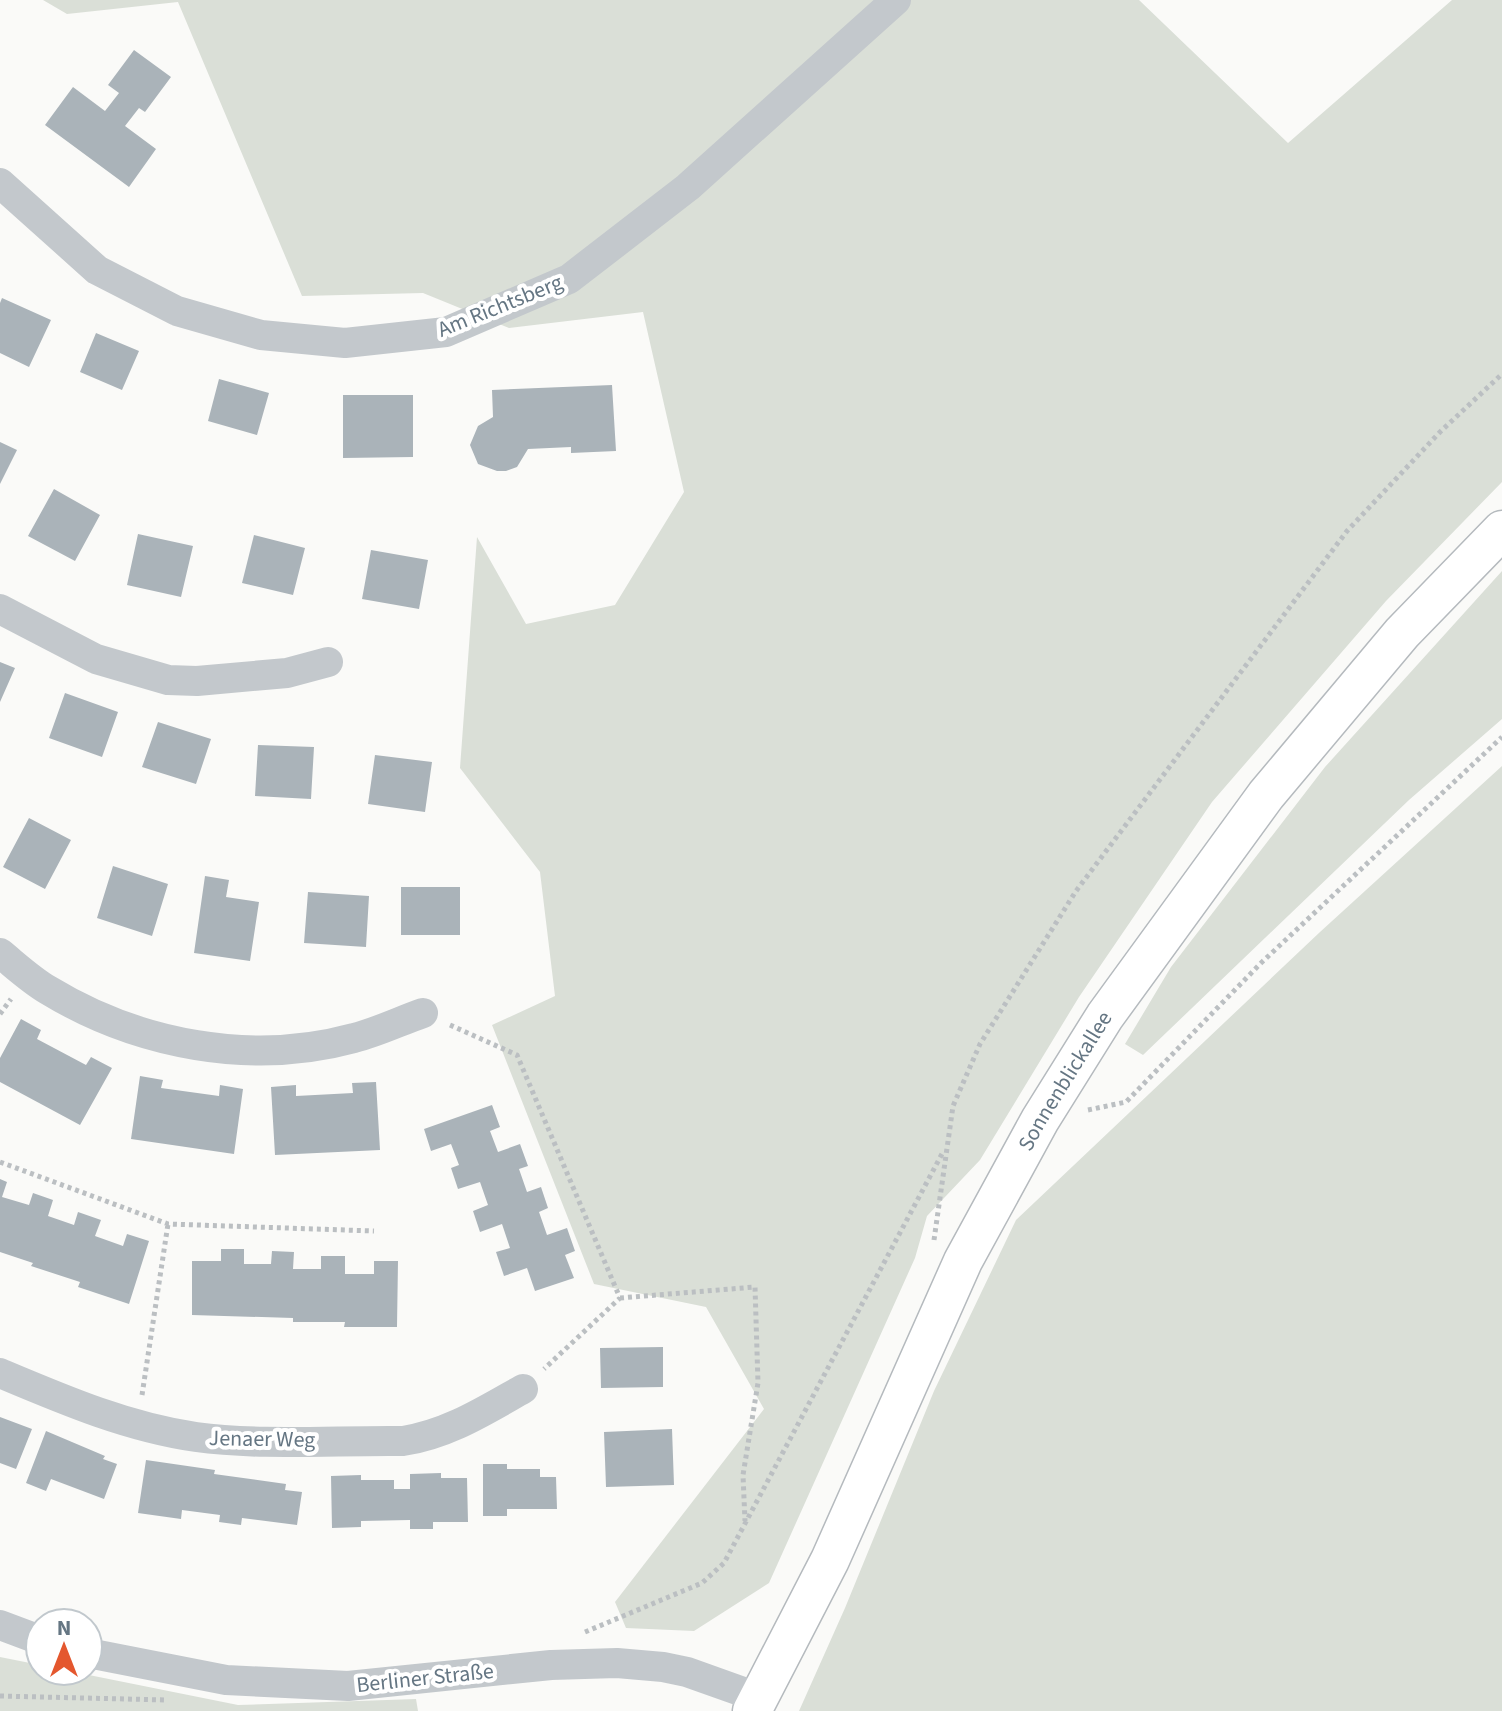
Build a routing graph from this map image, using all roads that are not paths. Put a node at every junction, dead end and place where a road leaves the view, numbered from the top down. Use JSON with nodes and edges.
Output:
{"nodes":[{"id":1,"x":896,"y":0,"type":"edge"},
{"id":2,"x":2,"y":190,"type":"edge"},
{"id":3,"x":1502,"y":530,"type":"edge"},
{"id":4,"x":0,"y":609,"type":"edge"},
{"id":5,"x":328,"y":662,"type":"dead end"},
{"id":6,"x":0,"y":953,"type":"edge"},
{"id":7,"x":423,"y":1013,"type":"road end"},
{"id":8,"x":0,"y":1373,"type":"edge"},
{"id":9,"x":523,"y":1389,"type":"road end"},
{"id":10,"x":0,"y":1625,"type":"edge"},
{"id":11,"x":24,"y":1634,"type":"edge"},
{"id":12,"x":104,"y":1656,"type":"edge"},
{"id":13,"x":756,"y":1704,"type":"edge"}],
"edges":[{"from":1,"to":2,"type":"street","name":"Am Richtsberg"},
{"from":3,"to":13,"type":"main road","name":"Sonnenblickallee"},
{"from":4,"to":5,"type":"street"},
{"from":6,"to":7,"type":"street"},
{"from":8,"to":9,"type":"street","name":"Jenaer Weg"},
{"from":10,"to":11,"type":"street"},
{"from":12,"to":13,"type":"street","name":"Berliner Straße"}]}
